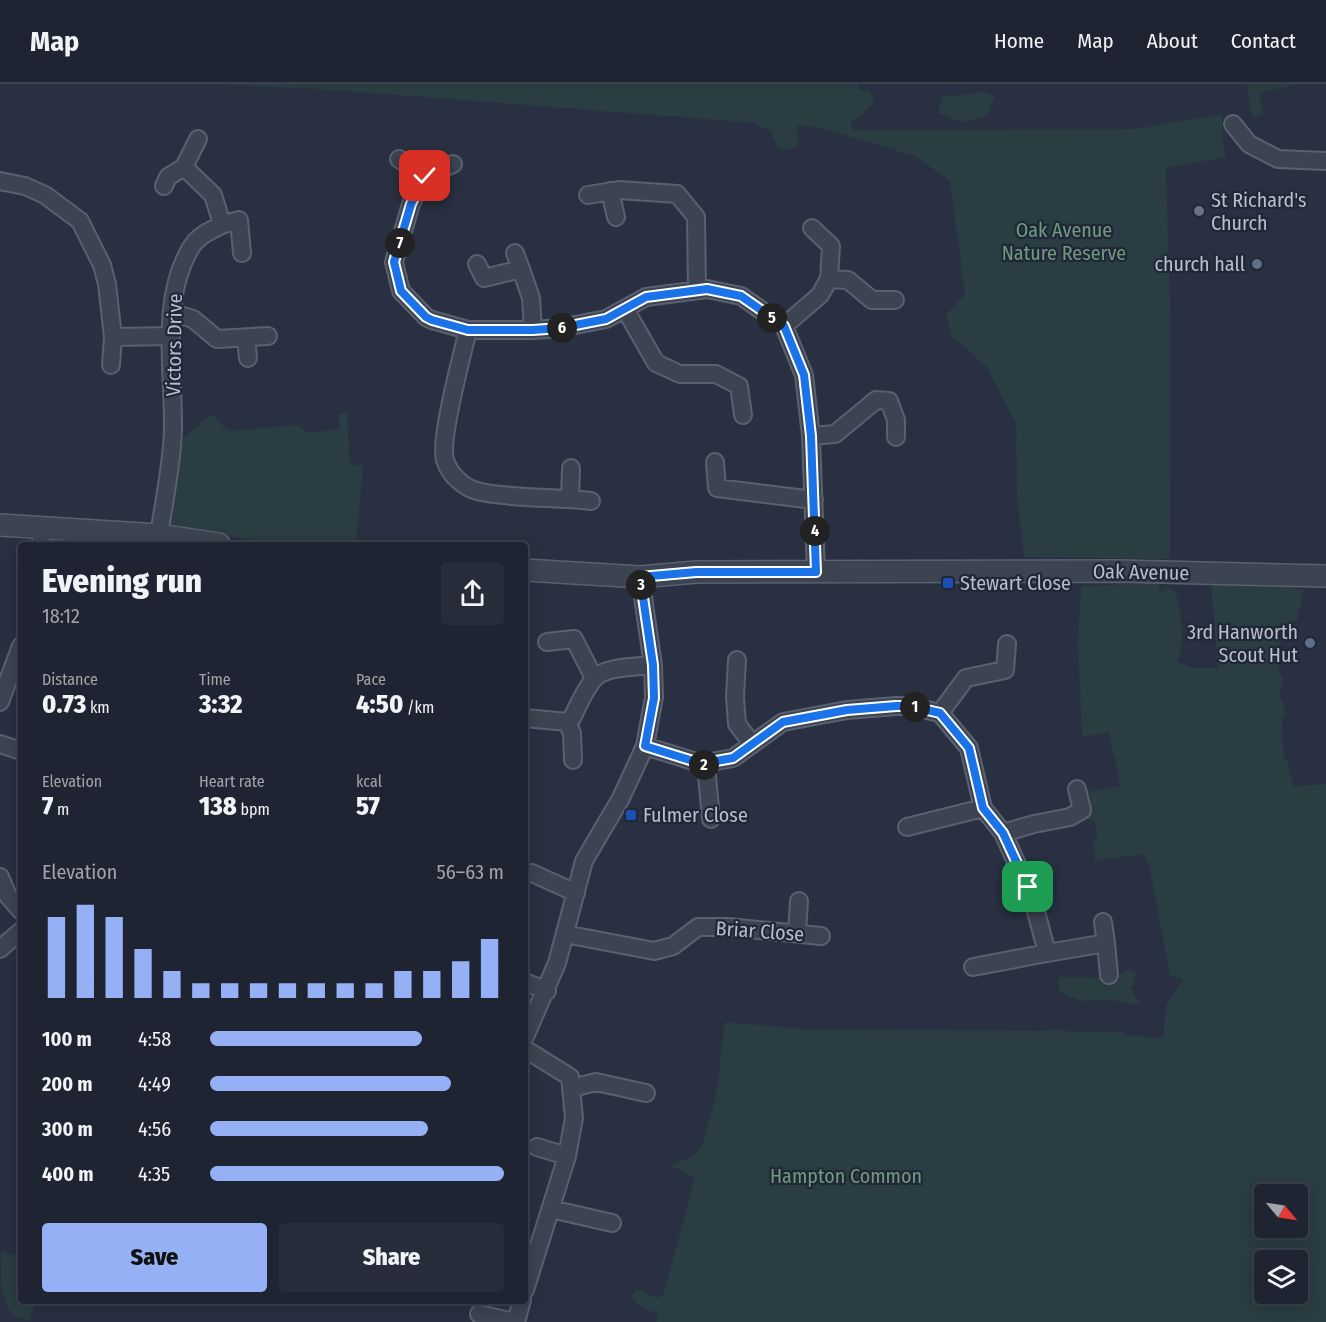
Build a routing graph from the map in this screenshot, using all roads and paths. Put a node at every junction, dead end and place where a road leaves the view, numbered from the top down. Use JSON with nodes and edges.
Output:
{"nodes":[{"id":1,"x":1233,"y":124,"type":"dead end"},
{"id":2,"x":198,"y":140,"type":"dead end"},
{"id":3,"x":399,"y":159,"type":"dead end"},
{"id":4,"x":1326,"y":162,"type":"edge"},
{"id":5,"x":453,"y":164,"type":"dead end"},
{"id":6,"x":184,"y":167,"type":"junction"},
{"id":7,"x":425,"y":176,"type":"junction"},
{"id":8,"x":0,"y":181,"type":"edge"},
{"id":9,"x":164,"y":186,"type":"dead end"},
{"id":10,"x":610,"y":191,"type":"junction"},
{"id":11,"x":588,"y":195,"type":"dead end"},
{"id":12,"x":616,"y":217,"type":"dead end"},
{"id":13,"x":222,"y":224,"type":"junction"},
{"id":14,"x":812,"y":228,"type":"dead end"},
{"id":15,"x":844,"y":234,"type":"dead end"},
{"id":16,"x":831,"y":246,"type":"junction"},
{"id":17,"x":242,"y":253,"type":"dead end"},
{"id":18,"x":515,"y":253,"type":"dead end"},
{"id":19,"x":477,"y":264,"type":"dead end"},
{"id":20,"x":521,"y":269,"type":"junction"},
{"id":21,"x":829,"y":279,"type":"junction"},
{"id":22,"x":697,"y":290,"type":"junction"},
{"id":23,"x":895,"y":300,"type":"dead end"},
{"id":24,"x":625,"y":309,"type":"junction"},
{"id":25,"x":173,"y":313,"type":"junction"},
{"id":26,"x":784,"y":326,"type":"junction"},
{"id":27,"x":468,"y":330,"type":"junction"},
{"id":28,"x":533,"y":330,"type":"junction"},
{"id":29,"x":171,"y":336,"type":"junction"},
{"id":30,"x":268,"y":336,"type":"dead end"},
{"id":31,"x":113,"y":337,"type":"junction"},
{"id":32,"x":246,"y":338,"type":"junction"},
{"id":33,"x":248,"y":358,"type":"dead end"},
{"id":34,"x":111,"y":365,"type":"dead end"},
{"id":35,"x":743,"y":415,"type":"dead end"},
{"id":36,"x":811,"y":436,"type":"junction"},
{"id":37,"x":896,"y":437,"type":"dead end"},
{"id":38,"x":715,"y":462,"type":"dead end"},
{"id":39,"x":572,"y":468,"type":"dead end"},
{"id":40,"x":570,"y":499,"type":"junction"},
{"id":41,"x":814,"y":500,"type":"junction"},
{"id":42,"x":591,"y":501,"type":"dead end"},
{"id":43,"x":0,"y":525,"type":"edge"},
{"id":44,"x":159,"y":535,"type":"junction"},
{"id":45,"x":41,"y":536,"type":"edge"},
{"id":46,"x":206,"y":542,"type":"edge"},
{"id":47,"x":528,"y":570,"type":"edge"},
{"id":48,"x":816,"y":572,"type":"junction"},
{"id":49,"x":1326,"y":576,"type":"edge"},
{"id":50,"x":640,"y":577,"type":"junction"},
{"id":51,"x":547,"y":642,"type":"dead end"},
{"id":52,"x":1007,"y":644,"type":"dead end"},
{"id":53,"x":18,"y":652,"type":"edge"},
{"id":54,"x":737,"y":660,"type":"dead end"},
{"id":55,"x":653,"y":665,"type":"junction"},
{"id":56,"x":6,"y":674,"type":"edge"},
{"id":57,"x":594,"y":678,"type":"junction"},
{"id":58,"x":0,"y":702,"type":"edge"},
{"id":59,"x":940,"y":713,"type":"junction"},
{"id":60,"x":528,"y":718,"type":"edge"},
{"id":61,"x":567,"y":722,"type":"junction"},
{"id":62,"x":0,"y":744,"type":"edge"},
{"id":63,"x":752,"y":744,"type":"junction"},
{"id":64,"x":645,"y":746,"type":"junction"},
{"id":65,"x":18,"y":751,"type":"edge"},
{"id":66,"x":573,"y":760,"type":"dead end"},
{"id":67,"x":706,"y":765,"type":"junction"},
{"id":68,"x":1077,"y":789,"type":"dead end"},
{"id":69,"x":983,"y":808,"type":"junction"},
{"id":70,"x":711,"y":819,"type":"dead end"},
{"id":71,"x":907,"y":827,"type":"dead end"},
{"id":72,"x":1003,"y":833,"type":"junction"},
{"id":73,"x":532,"y":873,"type":"dead end"},
{"id":74,"x":0,"y":877,"type":"edge"},
{"id":75,"x":576,"y":893,"type":"junction"},
{"id":76,"x":799,"y":901,"type":"dead end"},
{"id":77,"x":18,"y":908,"type":"edge"},
{"id":78,"x":1103,"y":922,"type":"dead end"},
{"id":79,"x":797,"y":933,"type":"junction"},
{"id":80,"x":18,"y":934,"type":"edge"},
{"id":81,"x":564,"y":934,"type":"junction"},
{"id":82,"x":821,"y":936,"type":"dead end"},
{"id":83,"x":1106,"y":943,"type":"junction"},
{"id":84,"x":0,"y":949,"type":"edge"},
{"id":85,"x":1047,"y":952,"type":"junction"},
{"id":86,"x":973,"y":967,"type":"dead end"},
{"id":87,"x":1109,"y":975,"type":"dead end"},
{"id":88,"x":528,"y":983,"type":"edge"},
{"id":89,"x":546,"y":991,"type":"junction"},
{"id":90,"x":528,"y":1030,"type":"edge"},
{"id":91,"x":528,"y":1051,"type":"edge"},
{"id":92,"x":572,"y":1088,"type":"junction"},
{"id":93,"x":646,"y":1093,"type":"dead end"},
{"id":94,"x":537,"y":1147,"type":"dead end"},
{"id":95,"x":567,"y":1156,"type":"junction"},
{"id":96,"x":550,"y":1209,"type":"junction"},
{"id":97,"x":612,"y":1223,"type":"dead end"},
{"id":98,"x":528,"y":1280,"type":"edge"},
{"id":99,"x":521,"y":1304,"type":"edge"},
{"id":100,"x":479,"y":1314,"type":"dead end"},
{"id":101,"x":515,"y":1322,"type":"edge"}],
"edges":[{"from":1,"to":4,"type":"street"},
{"from":2,"to":6,"type":"street"},
{"from":3,"to":7,"type":"street"},
{"from":5,"to":7,"type":"street"},
{"from":6,"to":9,"type":"street"},
{"from":6,"to":13,"type":"street"},
{"from":7,"to":27,"type":"street"},
{"from":8,"to":31,"type":"street"},
{"from":10,"to":11,"type":"street"},
{"from":10,"to":12,"type":"street"},
{"from":10,"to":22,"type":"street"},
{"from":13,"to":17,"type":"street"},
{"from":13,"to":25,"type":"street","name":"Victors Drive"},
{"from":14,"to":16,"type":"street"},
{"from":15,"to":16,"type":"street"},
{"from":16,"to":21,"type":"street"},
{"from":18,"to":20,"type":"street"},
{"from":19,"to":20,"type":"street"},
{"from":20,"to":28,"type":"street"},
{"from":21,"to":23,"type":"street"},
{"from":21,"to":26,"type":"street"},
{"from":22,"to":24,"type":"street"},
{"from":22,"to":26,"type":"street"},
{"from":24,"to":28,"type":"street"},
{"from":24,"to":35,"type":"street"},
{"from":25,"to":29,"type":"street","name":"Victors Drive"},
{"from":25,"to":32,"type":"street"},
{"from":26,"to":36,"type":"street"},
{"from":27,"to":28,"type":"street"},
{"from":27,"to":40,"type":"street"},
{"from":29,"to":31,"type":"street"},
{"from":29,"to":44,"type":"street","name":"Victors Drive"},
{"from":30,"to":32,"type":"street"},
{"from":31,"to":34,"type":"street"},
{"from":32,"to":33,"type":"street"},
{"from":36,"to":37,"type":"street"},
{"from":36,"to":41,"type":"street"},
{"from":38,"to":41,"type":"street"},
{"from":39,"to":40,"type":"street"},
{"from":40,"to":42,"type":"street"},
{"from":41,"to":48,"type":"street"},
{"from":43,"to":45,"type":"street"},
{"from":44,"to":45,"type":"street"},
{"from":44,"to":46,"type":"street"},
{"from":47,"to":50,"type":"street","name":"Oak Avenue"},
{"from":48,"to":49,"type":"street","name":"Oak Avenue"},
{"from":48,"to":50,"type":"street","name":"Oak Avenue"},
{"from":50,"to":55,"type":"street"},
{"from":51,"to":57,"type":"street"},
{"from":52,"to":59,"type":"street"},
{"from":53,"to":56,"type":"street"},
{"from":54,"to":63,"type":"street"},
{"from":55,"to":57,"type":"street"},
{"from":55,"to":64,"type":"street"},
{"from":56,"to":58,"type":"street"},
{"from":57,"to":61,"type":"street"},
{"from":59,"to":63,"type":"street"},
{"from":59,"to":69,"type":"street"},
{"from":60,"to":61,"type":"street"},
{"from":61,"to":66,"type":"street"},
{"from":62,"to":65,"type":"street"},
{"from":63,"to":67,"type":"street"},
{"from":64,"to":67,"type":"street"},
{"from":64,"to":75,"type":"street"},
{"from":67,"to":70,"type":"street"},
{"from":68,"to":72,"type":"street"},
{"from":69,"to":71,"type":"street"},
{"from":69,"to":72,"type":"street"},
{"from":72,"to":85,"type":"street"},
{"from":73,"to":75,"type":"street"},
{"from":74,"to":77,"type":"street"},
{"from":75,"to":81,"type":"street"},
{"from":76,"to":79,"type":"street"},
{"from":78,"to":83,"type":"street"},
{"from":79,"to":81,"type":"street","name":"Briar Close"},
{"from":79,"to":82,"type":"street","name":"Briar Close"},
{"from":80,"to":84,"type":"street"},
{"from":81,"to":89,"type":"street"},
{"from":83,"to":85,"type":"street"},
{"from":83,"to":87,"type":"street"},
{"from":85,"to":86,"type":"street"},
{"from":88,"to":89,"type":"street"},
{"from":89,"to":90,"type":"street"},
{"from":91,"to":92,"type":"street"},
{"from":92,"to":93,"type":"street"},
{"from":92,"to":95,"type":"street"},
{"from":94,"to":95,"type":"street"},
{"from":95,"to":96,"type":"street"},
{"from":96,"to":97,"type":"street"},
{"from":96,"to":98,"type":"street"},
{"from":99,"to":101,"type":"street"},
{"from":100,"to":101,"type":"street"}]}
